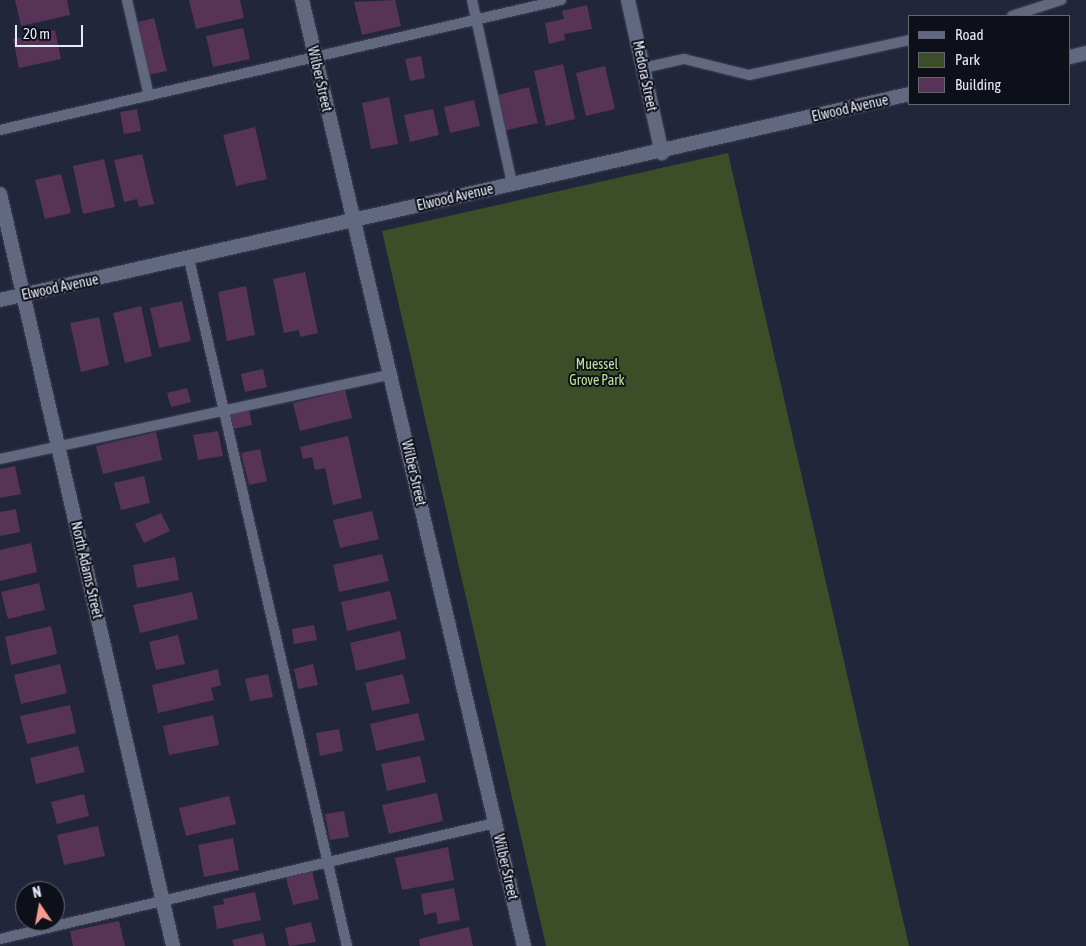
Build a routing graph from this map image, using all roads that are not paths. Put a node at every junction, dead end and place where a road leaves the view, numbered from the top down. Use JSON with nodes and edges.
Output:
{"nodes":[{"id":1,"x":127,"y":0,"type":"edge"},
{"id":2,"x":302,"y":0,"type":"edge"},
{"id":3,"x":472,"y":0,"type":"edge"},
{"id":4,"x":561,"y":0,"type":"edge"},
{"id":5,"x":628,"y":0,"type":"edge"},
{"id":6,"x":1061,"y":0,"type":"edge"},
{"id":7,"x":1015,"y":15,"type":"edge"},
{"id":8,"x":477,"y":21,"type":"junction"},
{"id":9,"x":908,"y":40,"type":"edge"},
{"id":10,"x":1086,"y":53,"type":"edge"},
{"id":11,"x":1071,"y":57,"type":"edge"},
{"id":12,"x":315,"y":59,"type":"junction"},
{"id":13,"x":643,"y":68,"type":"junction"},
{"id":14,"x":908,"y":94,"type":"edge"},
{"id":15,"x":149,"y":96,"type":"junction"},
{"id":16,"x":0,"y":130,"type":"edge"},
{"id":17,"x":662,"y":152,"type":"junction"},
{"id":18,"x":512,"y":184,"type":"junction"},
{"id":19,"x":0,"y":194,"type":"edge"},
{"id":20,"x":353,"y":221,"type":"junction"},
{"id":21,"x":189,"y":259,"type":"junction"},
{"id":22,"x":23,"y":295,"type":"junction"},
{"id":23,"x":0,"y":300,"type":"edge"},
{"id":24,"x":392,"y":374,"type":"junction"},
{"id":25,"x":223,"y":410,"type":"junction"},
{"id":26,"x":58,"y":446,"type":"junction"},
{"id":27,"x":0,"y":459,"type":"edge"},
{"id":28,"x":495,"y":823,"type":"junction"},
{"id":29,"x":328,"y":862,"type":"junction"},
{"id":30,"x":163,"y":900,"type":"junction"},
{"id":31,"x":0,"y":939,"type":"edge"},
{"id":32,"x":174,"y":946,"type":"edge"},
{"id":33,"x":347,"y":946,"type":"edge"},
{"id":34,"x":524,"y":946,"type":"edge"}],
"edges":[{"from":1,"to":15,"type":"lane"},
{"from":2,"to":12,"type":"street","name":"Wilber Street"},
{"from":3,"to":8,"type":"lane"},
{"from":4,"to":8,"type":"lane"},
{"from":5,"to":13,"type":"street","name":"Medora Street"},
{"from":6,"to":7,"type":"lane"},
{"from":8,"to":12,"type":"lane"},
{"from":8,"to":18,"type":"lane"},
{"from":9,"to":13,"type":"lane"},
{"from":10,"to":11,"type":"street"},
{"from":12,"to":15,"type":"lane"},
{"from":12,"to":20,"type":"street","name":"Wilber Street"},
{"from":13,"to":17,"type":"street","name":"Medora Street"},
{"from":14,"to":17,"type":"street","name":"Elwood Avenue"},
{"from":15,"to":16,"type":"lane"},
{"from":17,"to":18,"type":"street","name":"Elwood Avenue"},
{"from":18,"to":20,"type":"street","name":"Elwood Avenue"},
{"from":19,"to":22,"type":"street","name":"North Adams Street"},
{"from":20,"to":21,"type":"street","name":"Elwood Avenue"},
{"from":20,"to":24,"type":"street","name":"Wilber Street"},
{"from":21,"to":22,"type":"street","name":"Elwood Avenue"},
{"from":21,"to":25,"type":"lane"},
{"from":22,"to":23,"type":"street","name":"Elwood Avenue"},
{"from":22,"to":26,"type":"street","name":"North Adams Street"},
{"from":24,"to":25,"type":"lane"},
{"from":24,"to":28,"type":"street","name":"Wilber Street"},
{"from":25,"to":26,"type":"lane"},
{"from":25,"to":29,"type":"lane"},
{"from":26,"to":27,"type":"lane"},
{"from":26,"to":30,"type":"street","name":"North Adams Street"},
{"from":28,"to":29,"type":"lane"},
{"from":28,"to":34,"type":"street","name":"Wilber Street"},
{"from":29,"to":30,"type":"lane"},
{"from":29,"to":33,"type":"lane"},
{"from":30,"to":31,"type":"lane"},
{"from":30,"to":32,"type":"street","name":"North Adams Street"}]}
